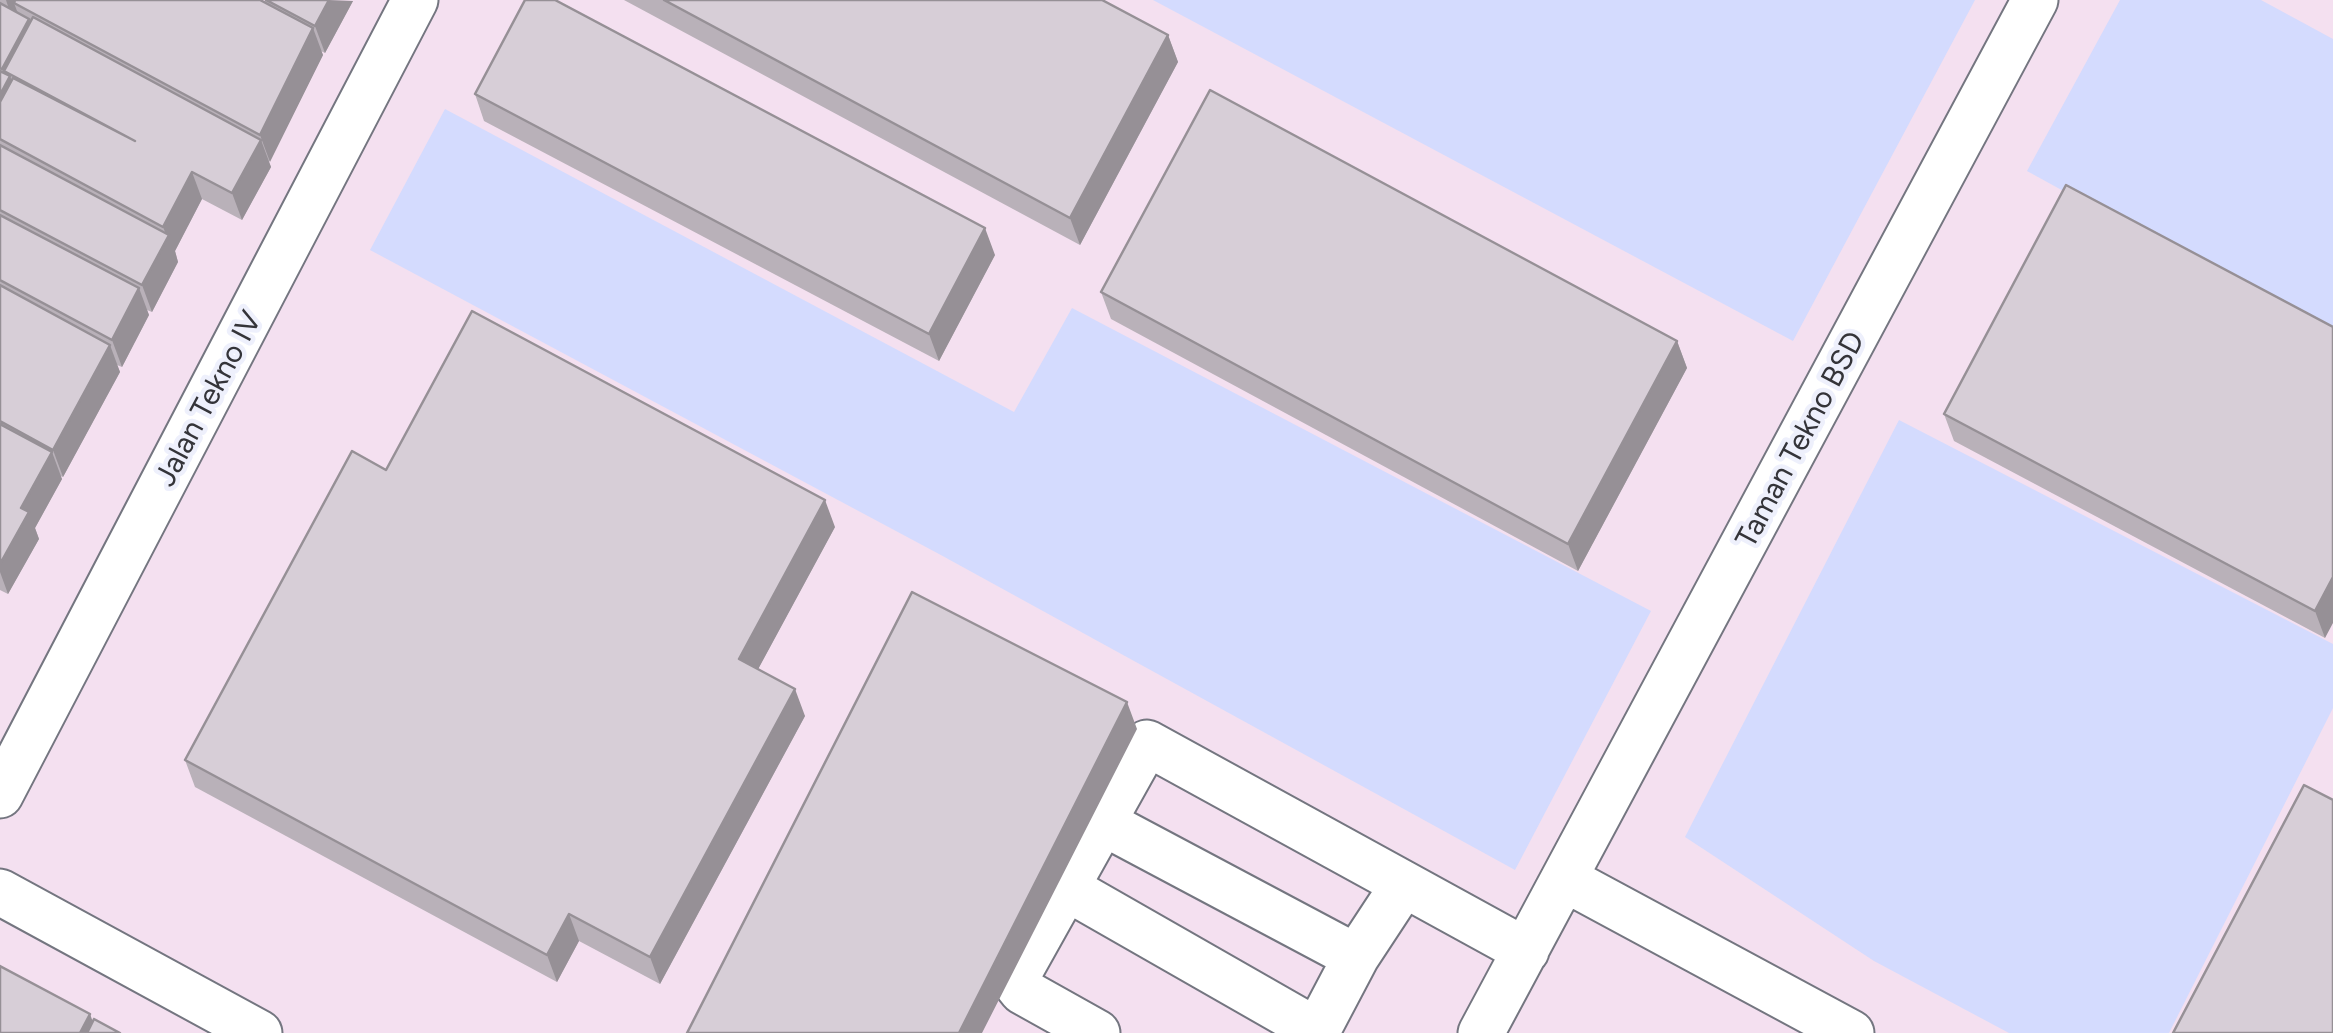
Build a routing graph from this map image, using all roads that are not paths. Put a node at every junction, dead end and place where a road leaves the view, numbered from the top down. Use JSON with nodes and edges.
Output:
{"nodes":[{"id":1,"x":415,"y":0,"type":"edge"},
{"id":2,"x":2035,"y":0,"type":"edge"},
{"id":3,"x":0,"y":796,"type":"edge"},
{"id":4,"x":1102,"y":822,"type":"junction"},
{"id":5,"x":1567,"y":880,"type":"junction"},
{"id":6,"x":1404,"y":884,"type":"junction"},
{"id":7,"x":1065,"y":887,"type":"junction"},
{"id":8,"x":0,"y":892,"type":"edge"},
{"id":9,"x":1526,"y":951,"type":"junction"},
{"id":10,"x":1356,"y":957,"type":"junction"},
{"id":11,"x":1316,"y":1032,"type":"edge"},
{"id":12,"x":259,"y":1033,"type":"edge"},
{"id":13,"x":1097,"y":1033,"type":"edge"},
{"id":14,"x":1481,"y":1033,"type":"edge"},
{"id":15,"x":1851,"y":1033,"type":"edge"}],
"edges":[{"from":1,"to":3,"type":"lane","name":"Jalan Tekno IV"},
{"from":2,"to":5,"type":"lane","name":"Taman Tekno BSD"},
{"from":4,"to":6,"type":"lane"},
{"from":4,"to":7,"type":"lane"},
{"from":4,"to":10,"type":"lane"},
{"from":5,"to":9,"type":"lane","name":"Taman Tekno BSD"},
{"from":5,"to":15,"type":"lane"},
{"from":6,"to":9,"type":"lane"},
{"from":6,"to":10,"type":"lane"},
{"from":7,"to":11,"type":"lane"},
{"from":7,"to":13,"type":"lane"},
{"from":8,"to":12,"type":"lane"},
{"from":9,"to":14,"type":"lane","name":"Taman Tekno BSD"},
{"from":10,"to":11,"type":"lane"}]}
